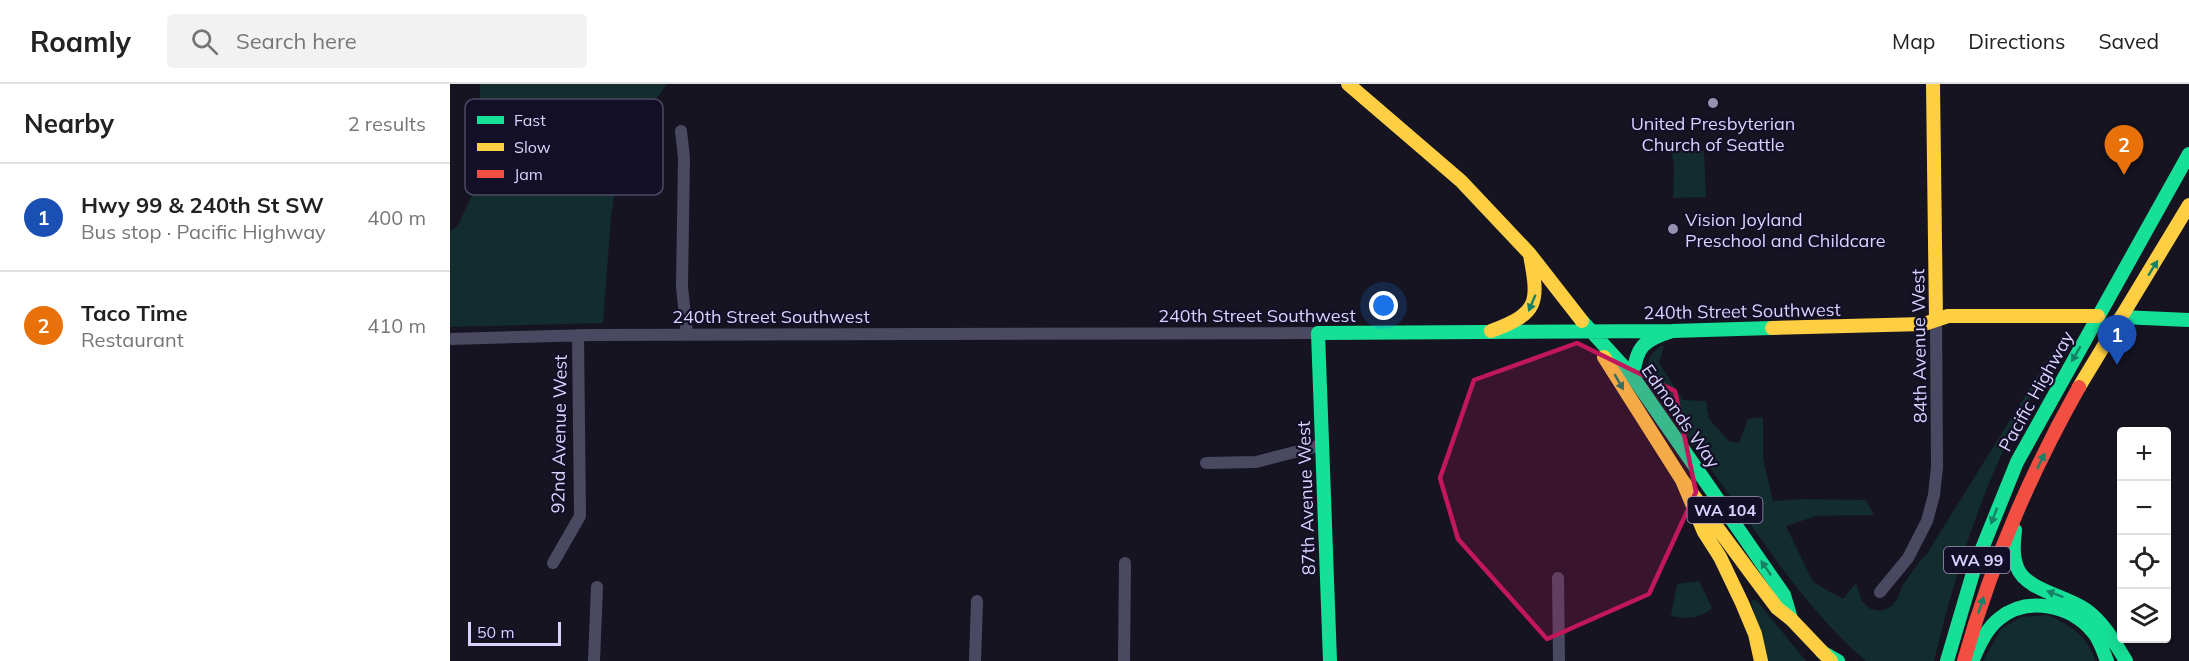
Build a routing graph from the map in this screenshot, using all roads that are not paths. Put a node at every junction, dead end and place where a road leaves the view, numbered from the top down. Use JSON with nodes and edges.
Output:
{"nodes":[{"id":1,"x":1348,"y":84,"type":"edge"},
{"id":2,"x":1933,"y":84,"type":"edge"},
{"id":3,"x":681,"y":131,"type":"dead end"},
{"id":4,"x":2189,"y":154,"type":"edge"},
{"id":5,"x":2189,"y":205,"type":"edge"},
{"id":6,"x":2152,"y":221,"type":"junction"},
{"id":7,"x":1529,"y":253,"type":"junction"},
{"id":8,"x":2098,"y":316,"type":"junction"},
{"id":9,"x":2121,"y":317,"type":"junction"},
{"id":10,"x":1936,"y":320,"type":"junction"},
{"id":11,"x":2189,"y":320,"type":"edge"},
{"id":12,"x":1491,"y":331,"type":"junction"},
{"id":13,"x":1590,"y":331,"type":"junction"},
{"id":14,"x":1672,"y":331,"type":"junction"},
{"id":15,"x":1318,"y":333,"type":"junction"},
{"id":16,"x":687,"y":334,"type":"junction"},
{"id":17,"x":578,"y":335,"type":"junction"},
{"id":18,"x":450,"y":339,"type":"edge"},
{"id":19,"x":1633,"y":377,"type":"junction"},
{"id":20,"x":2068,"y":408,"type":"junction"},
{"id":21,"x":1322,"y":445,"type":"junction"},
{"id":22,"x":1206,"y":463,"type":"dead end"},
{"id":23,"x":1682,"y":480,"type":"junction"},
{"id":24,"x":2019,"y":507,"type":"junction"},
{"id":25,"x":1125,"y":562,"type":"dead end"},
{"id":26,"x":553,"y":563,"type":"dead end"},
{"id":27,"x":1558,"y":578,"type":"dead end"},
{"id":28,"x":597,"y":587,"type":"dead end"},
{"id":29,"x":1880,"y":592,"type":"dead end"},
{"id":30,"x":977,"y":601,"type":"dead end"},
{"id":31,"x":1791,"y":620,"type":"junction"},
{"id":32,"x":1826,"y":657,"type":"edge"},
{"id":33,"x":594,"y":661,"type":"edge"},
{"id":34,"x":975,"y":661,"type":"edge"},
{"id":35,"x":1125,"y":661,"type":"edge"},
{"id":36,"x":1330,"y":661,"type":"edge"},
{"id":37,"x":1559,"y":661,"type":"edge"},
{"id":38,"x":1761,"y":661,"type":"edge"},
{"id":39,"x":1838,"y":661,"type":"edge"},
{"id":40,"x":1947,"y":661,"type":"edge"},
{"id":41,"x":1964,"y":661,"type":"edge"},
{"id":42,"x":1973,"y":661,"type":"edge"},
{"id":43,"x":2107,"y":661,"type":"edge"},
{"id":44,"x":2126,"y":661,"type":"edge"}],
"edges":[{"from":1,"to":7,"type":"main road","name":"Edmonds Way","number":"WA 104"},
{"from":2,"to":10,"type":"main road","name":"84th Avenue West"},
{"from":3,"to":16,"type":"street"},
{"from":4,"to":6,"type":"main road","name":"Pacific Highway","number":"WA 99"},
{"from":9,"to":5,"type":"main road","name":"Pacific Highway","number":"WA 99","one_way":true},
{"from":6,"to":8,"type":"main road","name":"Pacific Highway","number":"WA 99"},
{"from":6,"to":9,"type":"main road"},
{"from":7,"to":12,"type":"main road","one_way":true},
{"from":7,"to":13,"type":"main road","name":"Edmonds Way","number":"WA 104"},
{"from":8,"to":10,"type":"main road","name":"240th Street Southwest"},
{"from":8,"to":20,"type":"main road"},
{"from":8,"to":40,"type":"main road","name":"Pacific Highway","number":"WA 99","one_way":true},
{"from":9,"to":11,"type":"main road"},
{"from":9,"to":20,"type":"main road","name":"Pacific Highway","number":"WA 99"},
{"from":10,"to":14,"type":"main road","name":"240th Street Southwest"},
{"from":10,"to":29,"type":"street","name":"84th Avenue West"},
{"from":12,"to":13,"type":"main road","name":"240th Street Southwest"},
{"from":12,"to":15,"type":"main road","name":"240th Street Southwest"},
{"from":13,"to":14,"type":"main road","name":"240th Street Southwest"},
{"from":13,"to":19,"type":"main road","name":"Edmonds Way","number":"WA 104"},
{"from":13,"to":23,"type":"main road","name":"Edmonds Way","number":"WA 104","one_way":true},
{"from":14,"to":19,"type":"main road"},
{"from":15,"to":16,"type":"street","name":"240th Street Southwest"},
{"from":15,"to":21,"type":"main road","name":"87th Avenue West"},
{"from":16,"to":17,"type":"street","name":"240th Street Southwest"},
{"from":17,"to":18,"type":"street","name":"240th Street Southwest"},
{"from":17,"to":26,"type":"street","name":"92nd Avenue West"},
{"from":31,"to":19,"type":"main road","name":"Edmonds Way","number":"WA 104","one_way":true},
{"from":24,"to":20,"type":"main road","name":"Pacific Highway","number":"WA 99","one_way":true},
{"from":21,"to":22,"type":"street"},
{"from":21,"to":36,"type":"main road","name":"87th Avenue West"},
{"from":23,"to":31,"type":"main road","name":"Edmonds Way","number":"WA 104"},
{"from":23,"to":38,"type":"main road"},
{"from":41,"to":24,"type":"main road","name":"Pacific Highway","number":"WA 99","one_way":true},
{"from":44,"to":24,"type":"main road","one_way":true},
{"from":25,"to":35,"type":"street"},
{"from":27,"to":37,"type":"street"},
{"from":28,"to":33,"type":"street"},
{"from":30,"to":34,"type":"street"},
{"from":31,"to":32,"type":"main road","name":"Edmonds Way","number":"WA 104"},
{"from":32,"to":39,"type":"main road","name":"Edmonds Way"},
{"from":42,"to":43,"type":"main road"}]}
